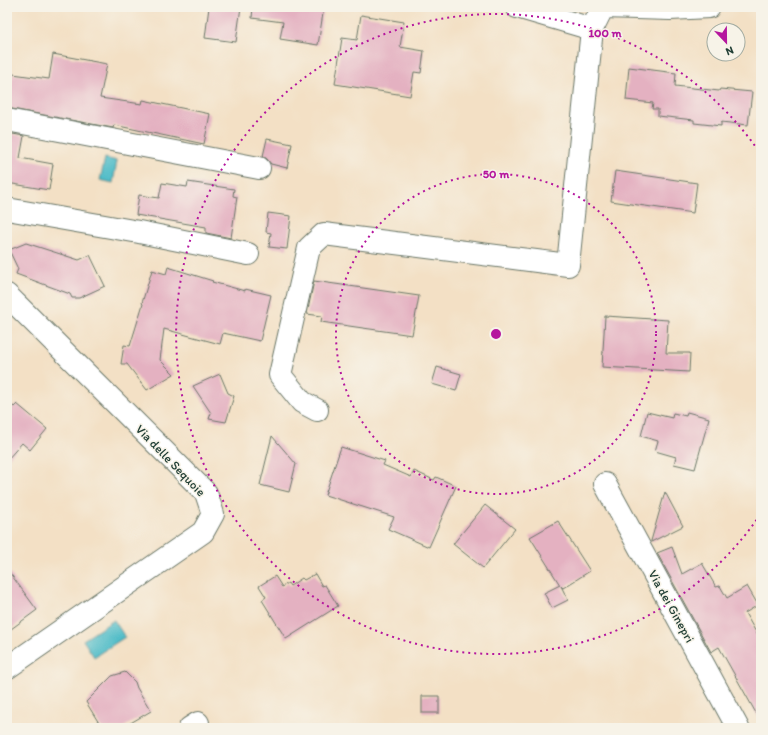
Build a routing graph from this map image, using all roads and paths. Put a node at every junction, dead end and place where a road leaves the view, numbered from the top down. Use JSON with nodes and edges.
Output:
{"nodes":[{"id":1,"x":518,"y":7,"type":"edge"},
{"id":2,"x":603,"y":7,"type":"edge"},
{"id":3,"x":709,"y":7,"type":"edge"},
{"id":4,"x":592,"y":29,"type":"junction"},
{"id":5,"x":7,"y":120,"type":"edge"},
{"id":6,"x":259,"y":168,"type":"dead end"},
{"id":7,"x":7,"y":209,"type":"edge"},
{"id":8,"x":248,"y":254,"type":"dead end"},
{"id":9,"x":7,"y":295,"type":"edge"},
{"id":10,"x":317,"y":410,"type":"dead end"},
{"id":11,"x":605,"y":484,"type":"dead end"},
{"id":12,"x":7,"y":668,"type":"edge"},
{"id":13,"x":738,"y":728,"type":"edge"}],
"edges":[{"from":1,"to":4,"type":"street"},
{"from":2,"to":3,"type":"street"},
{"from":2,"to":4,"type":"street"},
{"from":4,"to":10,"type":"street"},
{"from":5,"to":6,"type":"street"},
{"from":7,"to":8,"type":"street"},
{"from":9,"to":12,"type":"street","name":"Via delle Sequoie"},
{"from":11,"to":13,"type":"street","name":"Via dei Ginepri"}]}
